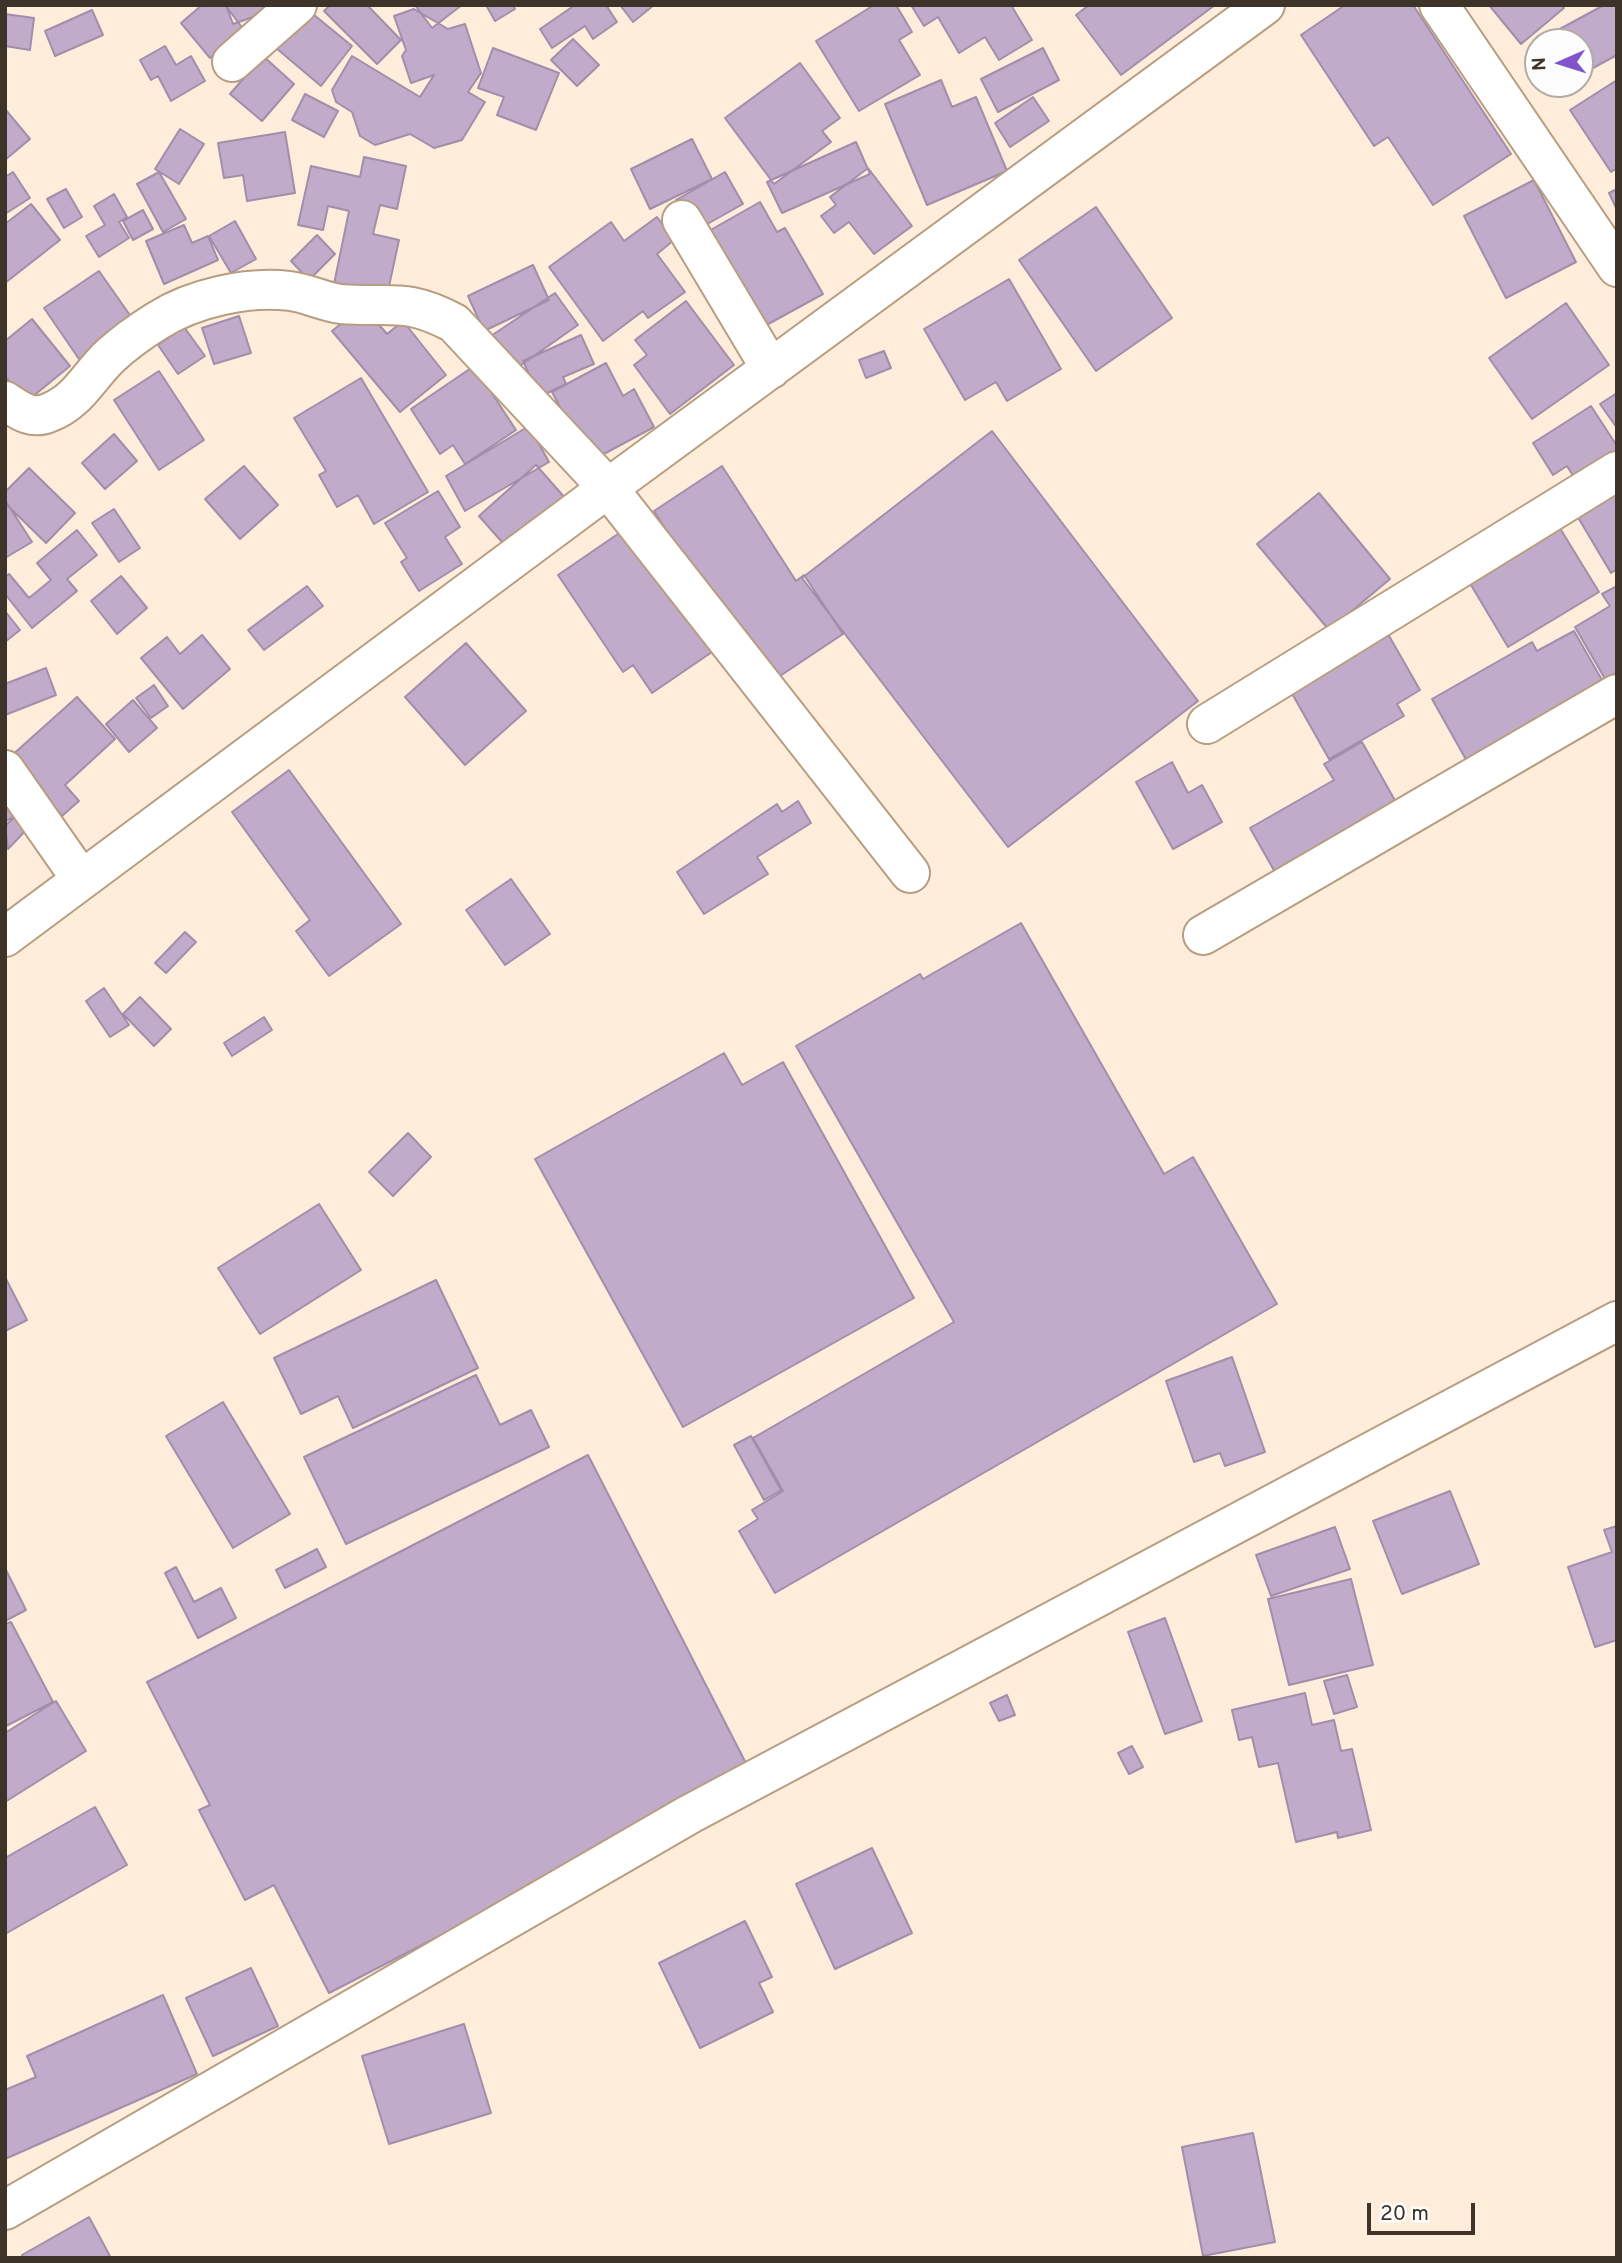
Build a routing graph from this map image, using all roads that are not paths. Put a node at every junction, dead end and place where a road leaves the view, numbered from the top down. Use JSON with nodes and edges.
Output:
{"nodes":[{"id":1,"x":297,"y":5,"type":"edge"},
{"id":2,"x":1265,"y":5,"type":"edge"},
{"id":3,"x":1439,"y":5,"type":"edge"},
{"id":4,"x":232,"y":62,"type":"dead end"},
{"id":5,"x":682,"y":220,"type":"dead end"},
{"id":6,"x":1617,"y":267,"type":"edge"},
{"id":7,"x":771,"y":369,"type":"junction"},
{"id":8,"x":5,"y":401,"type":"edge"},
{"id":9,"x":1617,"y":471,"type":"edge"},
{"id":10,"x":607,"y":488,"type":"junction"},
{"id":11,"x":1617,"y":694,"type":"edge"},
{"id":12,"x":1207,"y":723,"type":"dead end"},
{"id":13,"x":5,"y":770,"type":"edge"},
{"id":14,"x":910,"y":873,"type":"dead end"},
{"id":15,"x":81,"y":879,"type":"junction"},
{"id":16,"x":1203,"y":935,"type":"dead end"},
{"id":17,"x":5,"y":937,"type":"edge"},
{"id":18,"x":1617,"y":1321,"type":"edge"},
{"id":19,"x":5,"y":2210,"type":"edge"}],
"edges":[{"from":1,"to":4,"type":"street"},
{"from":2,"to":7,"type":"street"},
{"from":3,"to":6,"type":"street"},
{"from":5,"to":7,"type":"street"},
{"from":7,"to":10,"type":"street"},
{"from":8,"to":10,"type":"street"},
{"from":9,"to":12,"type":"street"},
{"from":10,"to":14,"type":"street"},
{"from":10,"to":15,"type":"street"},
{"from":11,"to":16,"type":"street"},
{"from":13,"to":15,"type":"street"},
{"from":15,"to":17,"type":"street"},
{"from":18,"to":19,"type":"street"}]}
